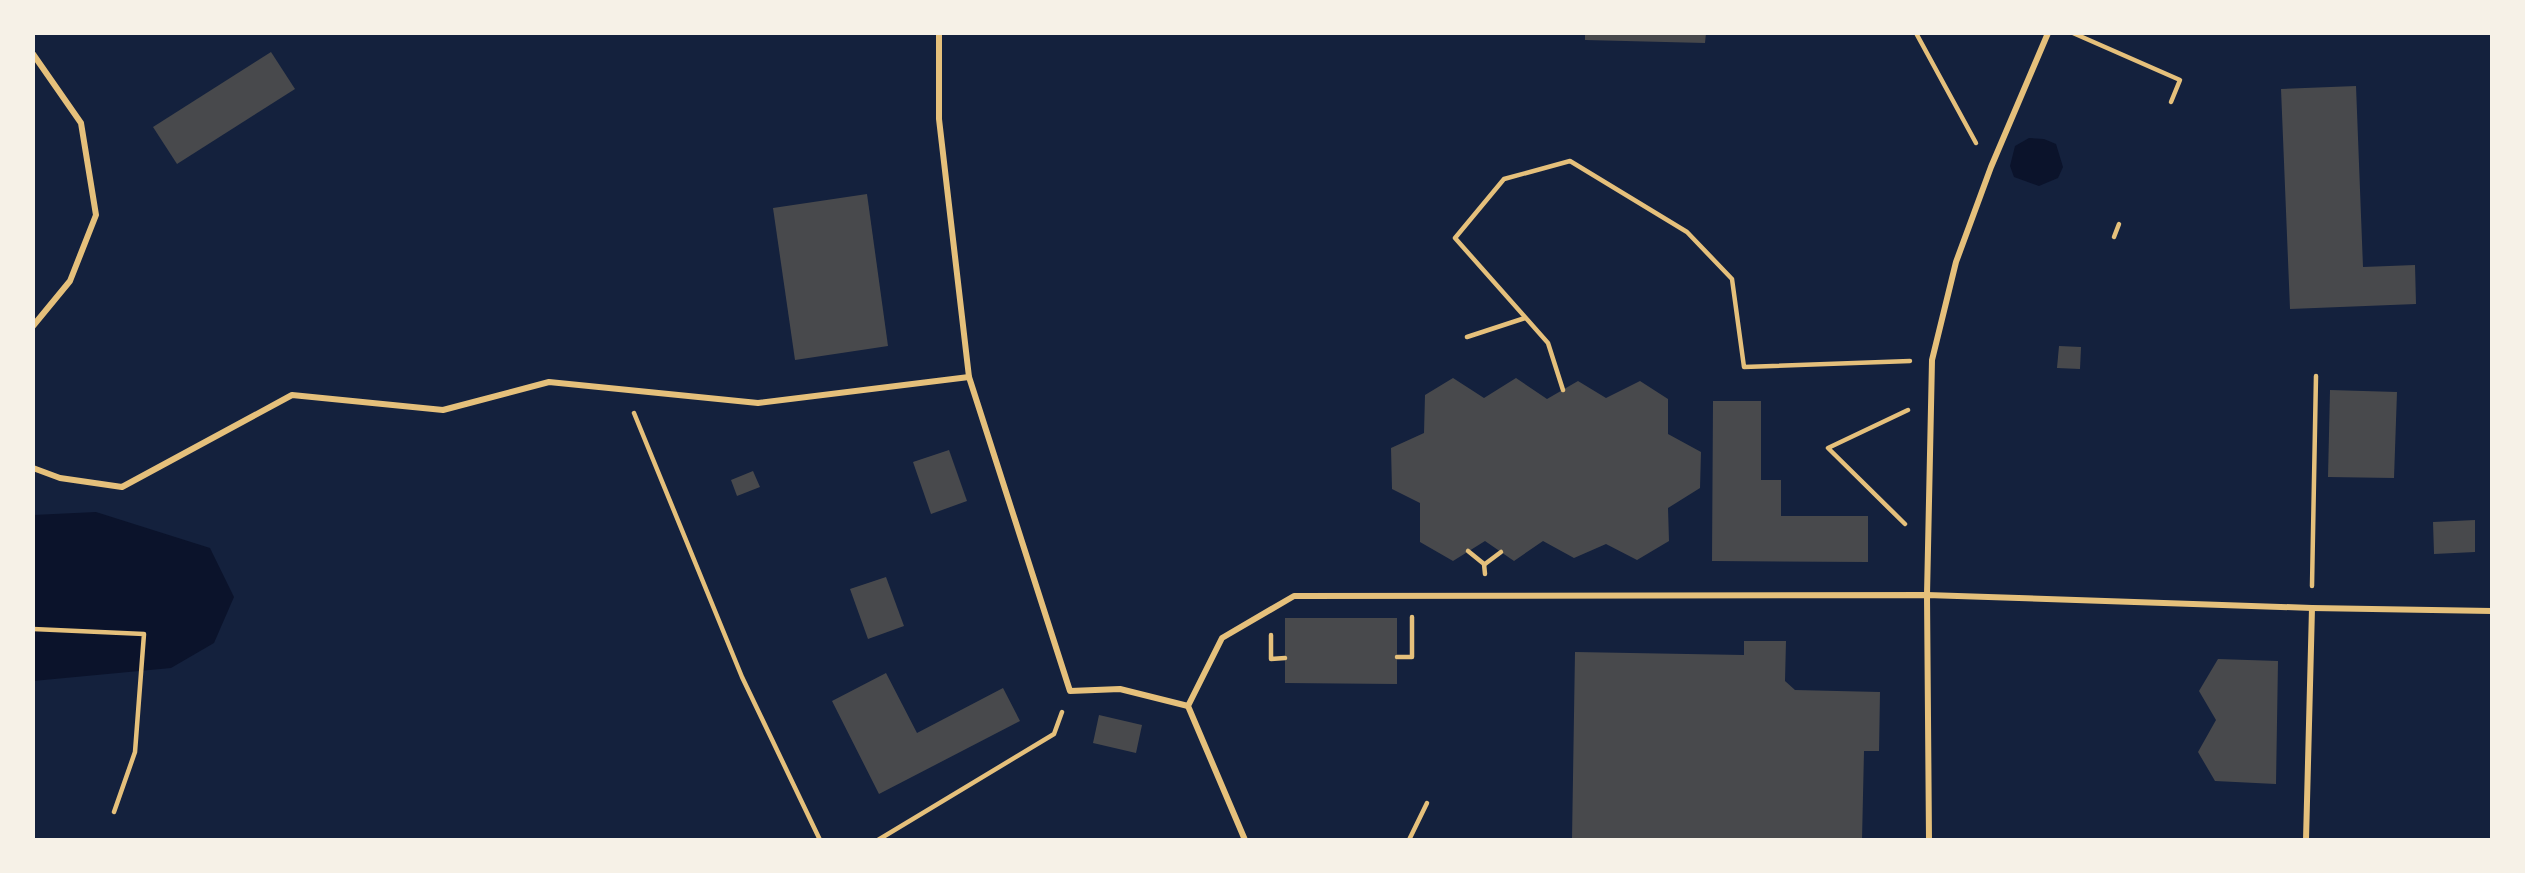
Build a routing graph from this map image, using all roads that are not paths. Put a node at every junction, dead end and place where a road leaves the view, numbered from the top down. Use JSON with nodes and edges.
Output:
{"nodes":[{"id":1,"x":939,"y":33,"type":"edge"},
{"id":2,"x":2048,"y":33,"type":"edge"},
{"id":3,"x":33,"y":54,"type":"edge"},
{"id":4,"x":33,"y":326,"type":"edge"},
{"id":5,"x":969,"y":377,"type":"junction"},
{"id":6,"x":33,"y":468,"type":"edge"},
{"id":7,"x":1927,"y":595,"type":"junction"},
{"id":8,"x":2312,"y":608,"type":"junction"},
{"id":9,"x":2492,"y":611,"type":"edge"},
{"id":10,"x":1188,"y":706,"type":"junction"},
{"id":11,"x":1245,"y":840,"type":"edge"},
{"id":12,"x":1929,"y":840,"type":"edge"},
{"id":13,"x":2306,"y":840,"type":"edge"}],
"edges":[{"from":1,"to":5,"type":"street"},
{"from":2,"to":7,"type":"street"},
{"from":3,"to":4,"type":"street"},
{"from":5,"to":6,"type":"street"},
{"from":5,"to":10,"type":"street"},
{"from":7,"to":8,"type":"street"},
{"from":7,"to":10,"type":"street"},
{"from":7,"to":12,"type":"street"},
{"from":8,"to":9,"type":"street"},
{"from":8,"to":13,"type":"street"},
{"from":10,"to":11,"type":"street"}]}
